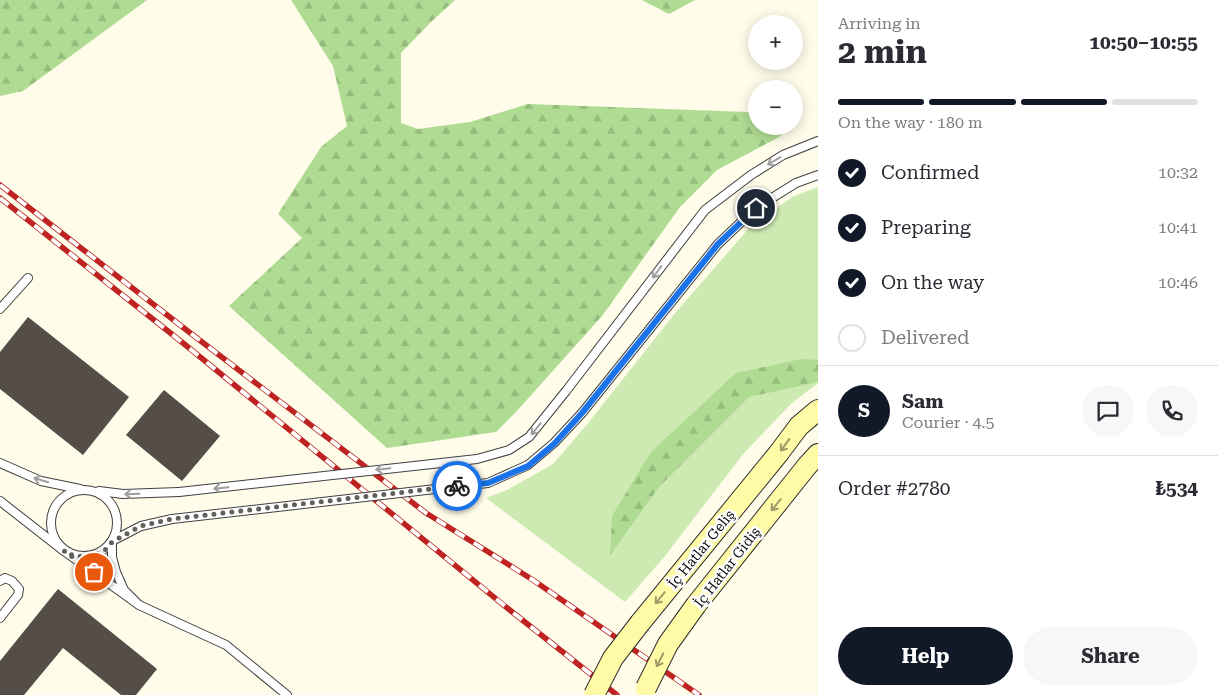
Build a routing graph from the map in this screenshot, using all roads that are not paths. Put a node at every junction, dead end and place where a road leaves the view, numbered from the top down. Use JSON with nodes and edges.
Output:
{"nodes":[{"id":1,"x":818,"y":141,"type":"edge"},
{"id":2,"x":818,"y":175,"type":"edge"},
{"id":3,"x":28,"y":278,"type":"dead end"},
{"id":4,"x":0,"y":309,"type":"edge"},
{"id":5,"x":818,"y":410,"type":"edge"},
{"id":6,"x":818,"y":454,"type":"edge"},
{"id":7,"x":0,"y":463,"type":"edge"},
{"id":8,"x":85,"y":490,"type":"junction"},
{"id":9,"x":0,"y":501,"type":"edge"},
{"id":10,"x":112,"y":542,"type":"junction"},
{"id":11,"x":64,"y":551,"type":"junction"},
{"id":12,"x":0,"y":580,"type":"edge"},
{"id":13,"x":139,"y":604,"type":"junction"},
{"id":14,"x":1,"y":616,"type":"edge"},
{"id":15,"x":645,"y":693,"type":"edge"},
{"id":16,"x":287,"y":695,"type":"edge"},
{"id":17,"x":594,"y":695,"type":"edge"}],
"edges":[{"from":1,"to":8,"type":"lane","one_way":true,"bridge":true},
{"from":2,"to":10,"type":"lane","bridge":true},
{"from":3,"to":4,"type":"lane"},
{"from":5,"to":17,"type":"street","name":"İç Hatlar Geliş","one_way":true,"bridge":true},
{"from":6,"to":15,"type":"street","name":"İç Hatlar Gidiş","one_way":true,"bridge":true},
{"from":8,"to":7,"type":"lane","one_way":true},
{"from":8,"to":10,"type":"lane"},
{"from":8,"to":11,"type":"lane"},
{"from":9,"to":11,"type":"lane"},
{"from":10,"to":11,"type":"lane"},
{"from":10,"to":13,"type":"lane"},
{"from":11,"to":13,"type":"lane"},
{"from":12,"to":14,"type":"lane"},
{"from":13,"to":16,"type":"lane"}]}
